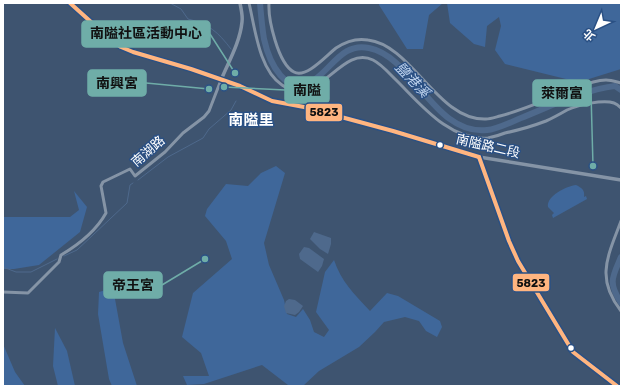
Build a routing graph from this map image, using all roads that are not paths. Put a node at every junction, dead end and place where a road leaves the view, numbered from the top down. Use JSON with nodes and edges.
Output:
{"nodes":[{"id":1,"x":70,"y":3,"type":"edge"},
{"id":2,"x":240,"y":3,"type":"edge"},
{"id":3,"x":249,"y":3,"type":"edge"},
{"id":4,"x":269,"y":3,"type":"edge"},
{"id":5,"x":221,"y":80,"type":"junction"},
{"id":6,"x":621,"y":83,"type":"edge"},
{"id":7,"x":621,"y":108,"type":"edge"},
{"id":8,"x":479,"y":156,"type":"junction"},
{"id":9,"x":621,"y":180,"type":"edge"},
{"id":10,"x":621,"y":221,"type":"edge"},
{"id":11,"x":3,"y":292,"type":"edge"},
{"id":12,"x":621,"y":311,"type":"edge"},
{"id":13,"x":617,"y":386,"type":"edge"}],
"edges":[{"from":1,"to":5,"type":"street","name":"南隘路二段"},
{"from":2,"to":5,"type":"street","name":"南湖路"},
{"from":3,"to":7,"type":"street"},
{"from":4,"to":6,"type":"street"},
{"from":5,"to":8,"type":"street","name":"南隘路二段"},
{"from":5,"to":11,"type":"street","name":"南湖路"},
{"from":8,"to":9,"type":"street","name":"南隘路二段"},
{"from":8,"to":13,"type":"street"},
{"from":10,"to":12,"type":"street"}]}
